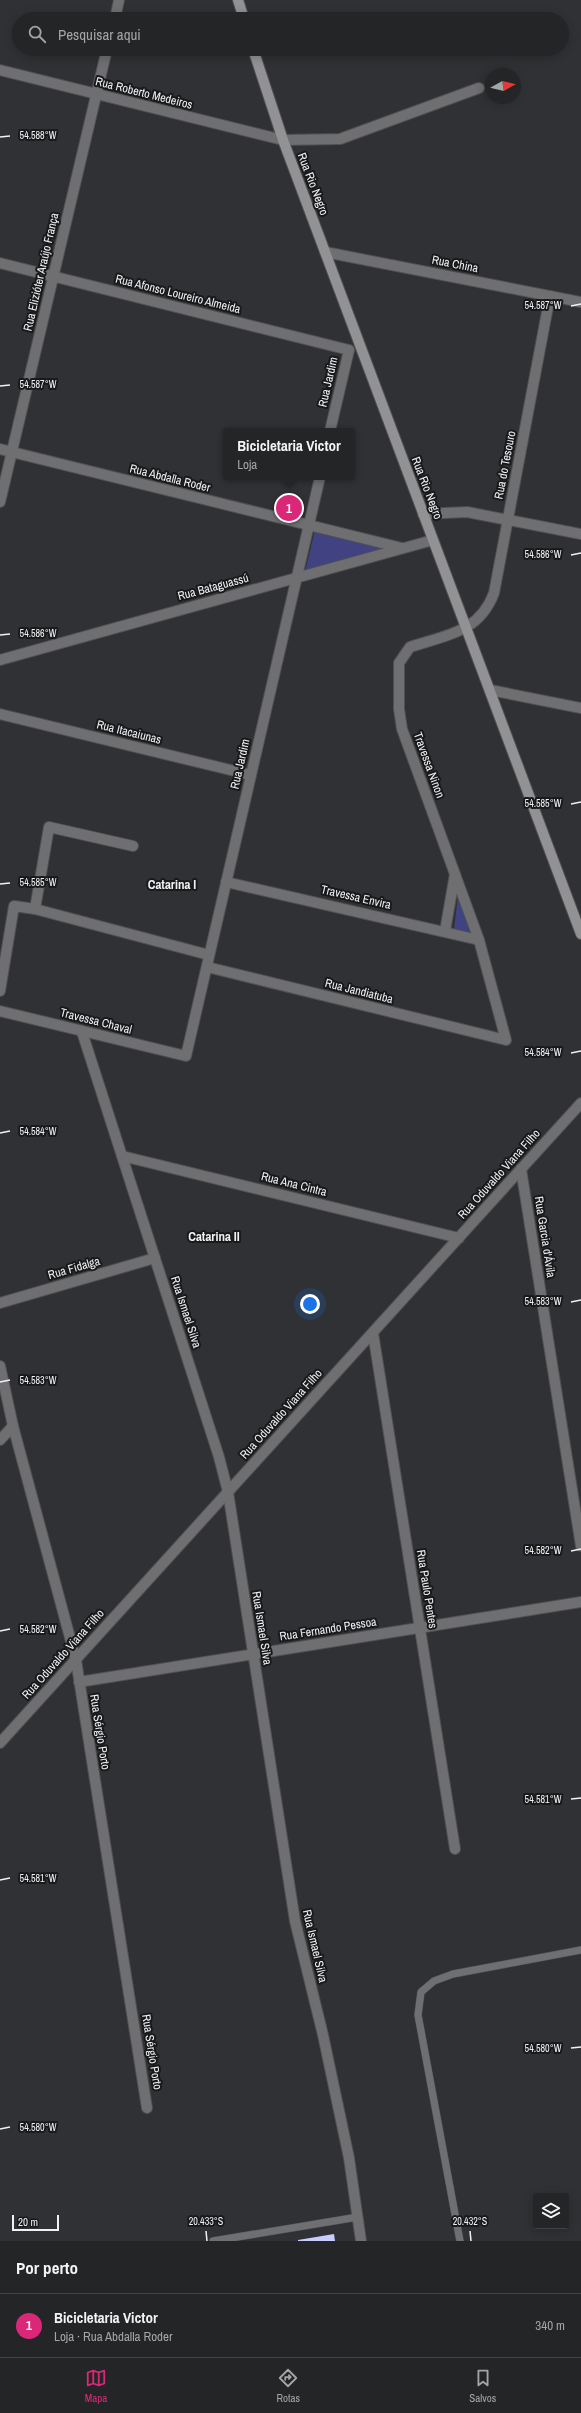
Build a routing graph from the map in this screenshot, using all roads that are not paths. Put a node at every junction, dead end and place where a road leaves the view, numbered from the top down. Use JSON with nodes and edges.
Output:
{"nodes":[{"id":1,"x":119,"y":0,"type":"edge"},
{"id":2,"x":238,"y":0,"type":"edge"},
{"id":3,"x":116,"y":12,"type":"edge"},
{"id":4,"x":242,"y":12,"type":"edge"},
{"id":5,"x":105,"y":56,"type":"edge"},
{"id":6,"x":255,"y":56,"type":"edge"},
{"id":7,"x":0,"y":70,"type":"edge"},
{"id":8,"x":479,"y":88,"type":"dead end"},
{"id":9,"x":96,"y":95,"type":"junction"},
{"id":10,"x":283,"y":140,"type":"junction"},
{"id":11,"x":325,"y":252,"type":"junction"},
{"id":12,"x":0,"y":263,"type":"edge"},
{"id":13,"x":53,"y":276,"type":"junction"},
{"id":14,"x":550,"y":296,"type":"junction"},
{"id":15,"x":581,"y":302,"type":"edge"},
{"id":16,"x":360,"y":346,"type":"junction"},
{"id":17,"x":349,"y":350,"type":"junction"},
{"id":18,"x":331,"y":428,"type":"edge"},
{"id":19,"x":0,"y":450,"type":"edge"},
{"id":20,"x":12,"y":452,"type":"junction"},
{"id":21,"x":319,"y":480,"type":"edge"},
{"id":22,"x":0,"y":502,"type":"edge"},
{"id":23,"x":423,"y":514,"type":"junction"},
{"id":24,"x":508,"y":520,"type":"junction"},
{"id":25,"x":309,"y":525,"type":"junction"},
{"id":26,"x":581,"y":534,"type":"edge"},
{"id":27,"x":433,"y":540,"type":"junction"},
{"id":28,"x":404,"y":548,"type":"junction"},
{"id":29,"x":297,"y":578,"type":"junction"},
{"id":30,"x":466,"y":629,"type":"junction"},
{"id":31,"x":0,"y":660,"type":"edge"},
{"id":32,"x":490,"y":690,"type":"junction"},
{"id":33,"x":581,"y":708,"type":"edge"},
{"id":34,"x":0,"y":714,"type":"edge"},
{"id":35,"x":251,"y":775,"type":"junction"},
{"id":36,"x":133,"y":846,"type":"dead end"},
{"id":37,"x":455,"y":872,"type":"junction"},
{"id":38,"x":226,"y":882,"type":"junction"},
{"id":39,"x":35,"y":909,"type":"junction"},
{"id":40,"x":446,"y":931,"type":"junction"},
{"id":41,"x":581,"y":934,"type":"edge"},
{"id":42,"x":479,"y":940,"type":"junction"},
{"id":43,"x":209,"y":955,"type":"junction"},
{"id":44,"x":207,"y":967,"type":"junction"},
{"id":45,"x":0,"y":991,"type":"edge"},
{"id":46,"x":0,"y":1011,"type":"edge"},
{"id":47,"x":82,"y":1032,"type":"junction"},
{"id":48,"x":506,"y":1040,"type":"joint"},
{"id":49,"x":186,"y":1056,"type":"joint"},
{"id":50,"x":581,"y":1103,"type":"edge"},
{"id":51,"x":122,"y":1156,"type":"junction"},
{"id":52,"x":521,"y":1169,"type":"junction"},
{"id":53,"x":459,"y":1238,"type":"junction"},
{"id":54,"x":155,"y":1258,"type":"junction"},
{"id":55,"x":0,"y":1303,"type":"edge"},
{"id":56,"x":373,"y":1333,"type":"junction"},
{"id":57,"x":0,"y":1366,"type":"edge"},
{"id":58,"x":13,"y":1426,"type":"junction"},
{"id":59,"x":0,"y":1440,"type":"edge"},
{"id":60,"x":228,"y":1492,"type":"junction"},
{"id":61,"x":581,"y":1546,"type":"edge"},
{"id":62,"x":581,"y":1602,"type":"edge"},
{"id":63,"x":420,"y":1627,"type":"junction"},
{"id":64,"x":253,"y":1654,"type":"junction"},
{"id":65,"x":76,"y":1660,"type":"junction"},
{"id":66,"x":79,"y":1682,"type":"junction"},
{"id":67,"x":0,"y":1743,"type":"edge"},
{"id":68,"x":455,"y":1849,"type":"dead end"},
{"id":69,"x":581,"y":1950,"type":"edge"},
{"id":70,"x":147,"y":2108,"type":"dead end"},
{"id":71,"x":358,"y":2217,"type":"junction"},
{"id":72,"x":213,"y":2241,"type":"edge"},
{"id":73,"x":361,"y":2241,"type":"edge"},
{"id":74,"x":460,"y":2241,"type":"edge"}],
"edges":[{"from":1,"to":3,"type":"street"},
{"from":2,"to":4,"type":"main road"},
{"from":5,"to":9,"type":"street","name":"Rua Elizióter Araújo França"},
{"from":6,"to":10,"type":"main road","name":"Rua Rio Negro"},
{"from":7,"to":9,"type":"street","name":"Rua Roberto Medeiros"},
{"from":8,"to":10,"type":"street","name":"Rua Roberto Medeiros"},
{"from":9,"to":10,"type":"street","name":"Rua Roberto Medeiros"},
{"from":9,"to":13,"type":"street","name":"Rua Elizióter Araújo França"},
{"from":10,"to":11,"type":"main road","name":"Rua Rio Negro"},
{"from":11,"to":14,"type":"street","name":"Rua China"},
{"from":11,"to":16,"type":"main road","name":"Rua Rio Negro"},
{"from":12,"to":13,"type":"street","name":"Rua Afonso Loureiro Almeida"},
{"from":13,"to":17,"type":"street","name":"Rua Afonso Loureiro Almeida"},
{"from":13,"to":20,"type":"street","name":"Rua Elizióter Araújo França"},
{"from":14,"to":15,"type":"street","name":"Rua China"},
{"from":14,"to":24,"type":"street","name":"Rua do Tesouro"},
{"from":16,"to":17,"type":"street","name":"Rua Jardim"},
{"from":16,"to":23,"type":"main road","name":"Rua Rio Negro"},
{"from":17,"to":18,"type":"street","name":"Rua Jardim"},
{"from":19,"to":20,"type":"street","name":"Rua Abdalla Roder"},
{"from":20,"to":22,"type":"street","name":"Rua Elizióter Araújo França"},
{"from":20,"to":25,"type":"street","name":"Rua Abdalla Roder"},
{"from":21,"to":25,"type":"street","name":"Rua Jardim"},
{"from":23,"to":24,"type":"street"},
{"from":23,"to":27,"type":"main road","name":"Rua Rio Negro"},
{"from":24,"to":26,"type":"street"},
{"from":24,"to":30,"type":"street","name":"Rua do Tesouro"},
{"from":25,"to":28,"type":"street","name":"Rua Abdalla Roder"},
{"from":25,"to":29,"type":"street","name":"Rua Jardim"},
{"from":27,"to":28,"type":"street","name":"Rua Bataguassú"},
{"from":27,"to":30,"type":"main road","name":"Rua Rio Negro"},
{"from":28,"to":29,"type":"street","name":"Rua Bataguassú"},
{"from":29,"to":31,"type":"street","name":"Rua Bataguassú"},
{"from":29,"to":35,"type":"street","name":"Rua Jardim"},
{"from":30,"to":32,"type":"main road","name":"Rua Rio Negro"},
{"from":30,"to":37,"type":"street","name":"Travessa Ninon"},
{"from":32,"to":33,"type":"street"},
{"from":32,"to":41,"type":"main road","name":"Rua Rio Negro"},
{"from":34,"to":35,"type":"street","name":"Rua Itacaiunas"},
{"from":35,"to":38,"type":"street","name":"Rua Jardim"},
{"from":36,"to":39,"type":"street"},
{"from":37,"to":40,"type":"street","name":"Travessa Ninon"},
{"from":37,"to":42,"type":"street","name":"Travessa Ninon"},
{"from":38,"to":40,"type":"street","name":"Travessa Envira"},
{"from":38,"to":43,"type":"street","name":"Rua Jardim"},
{"from":39,"to":43,"type":"street"},
{"from":39,"to":45,"type":"street"},
{"from":40,"to":42,"type":"street","name":"Travessa Envira"},
{"from":42,"to":48,"type":"street","name":"Travessa Ninon"},
{"from":43,"to":44,"type":"street","name":"Rua Jardim"},
{"from":44,"to":48,"type":"street","name":"Rua Jandiatuba"},
{"from":44,"to":49,"type":"street","name":"Rua Jardim"},
{"from":46,"to":47,"type":"street","name":"Travessa Chaval"},
{"from":47,"to":49,"type":"street","name":"Travessa Chaval"},
{"from":47,"to":51,"type":"street","name":"Rua Ismael Silva"},
{"from":50,"to":52,"type":"street","name":"Rua Oduvaldo Viana Filho"},
{"from":51,"to":53,"type":"street","name":"Rua Ana Cintra"},
{"from":51,"to":54,"type":"street","name":"Rua Ismael Silva"},
{"from":52,"to":53,"type":"street","name":"Rua Oduvaldo Viana Filho"},
{"from":52,"to":61,"type":"street","name":"Rua Garcia d'Ávila"},
{"from":53,"to":56,"type":"street","name":"Rua Oduvaldo Viana Filho"},
{"from":54,"to":55,"type":"street","name":"Rua Fidalga"},
{"from":54,"to":60,"type":"street","name":"Rua Ismael Silva"},
{"from":56,"to":60,"type":"street","name":"Rua Oduvaldo Viana Filho"},
{"from":56,"to":63,"type":"street","name":"Rua Paulo Pentes"},
{"from":57,"to":58,"type":"street","name":"Rua Sérgio Porto"},
{"from":58,"to":59,"type":"street"},
{"from":58,"to":65,"type":"street","name":"Rua Sérgio Porto"},
{"from":60,"to":64,"type":"street","name":"Rua Ismael Silva"},
{"from":60,"to":65,"type":"street","name":"Rua Oduvaldo Viana Filho"},
{"from":62,"to":63,"type":"street","name":"Rua Fernando Pessoa"},
{"from":63,"to":64,"type":"street","name":"Rua Fernando Pessoa"},
{"from":63,"to":68,"type":"street","name":"Rua Paulo Pentes"},
{"from":64,"to":66,"type":"street","name":"Rua Fernando Pessoa"},
{"from":64,"to":71,"type":"street","name":"Rua Ismael Silva"},
{"from":65,"to":66,"type":"street","name":"Rua Sérgio Porto"},
{"from":65,"to":67,"type":"street","name":"Rua Oduvaldo Viana Filho"},
{"from":66,"to":70,"type":"street","name":"Rua Sérgio Porto"},
{"from":69,"to":74,"type":"lane"},
{"from":71,"to":72,"type":"lane"},
{"from":71,"to":73,"type":"street","name":"Rua Ismael Silva"}]}
